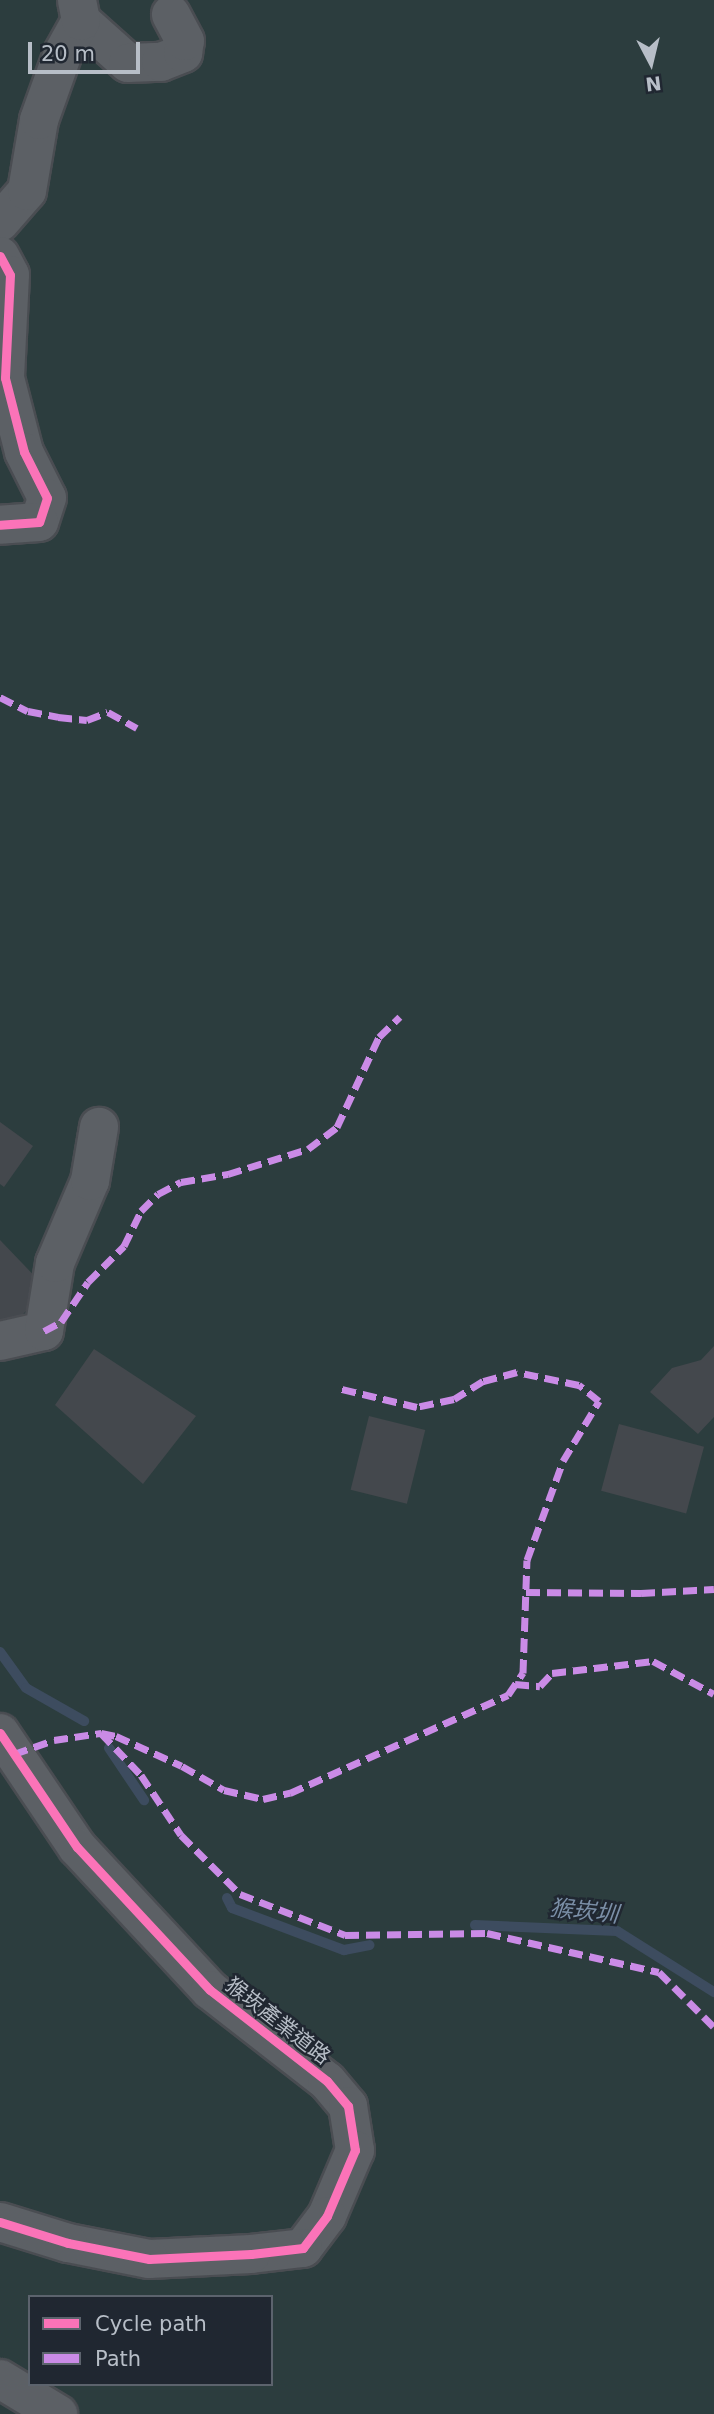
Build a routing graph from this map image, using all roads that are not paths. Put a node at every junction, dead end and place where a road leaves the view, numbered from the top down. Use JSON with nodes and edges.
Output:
{"nodes":[{"id":1,"x":79,"y":10,"type":"edge"},
{"id":2,"x":171,"y":15,"type":"dead end"},
{"id":3,"x":0,"y":222,"type":"edge"},
{"id":4,"x":0,"y":256,"type":"edge"},
{"id":5,"x":0,"y":525,"type":"edge"},
{"id":6,"x":99,"y":1127,"type":"dead end"},
{"id":7,"x":0,"y":1341,"type":"edge"},
{"id":8,"x":0,"y":1733,"type":"edge"},
{"id":9,"x":0,"y":2222,"type":"edge"},
{"id":10,"x":0,"y":2379,"type":"edge"},
{"id":11,"x":58,"y":2414,"type":"edge"}],
"edges":[{"from":1,"to":2,"type":"street"},
{"from":1,"to":3,"type":"street"},
{"from":4,"to":5,"type":"street"},
{"from":6,"to":7,"type":"street"},
{"from":8,"to":9,"type":"street","name":"猴崁產業道路"},
{"from":10,"to":11,"type":"street"}]}
